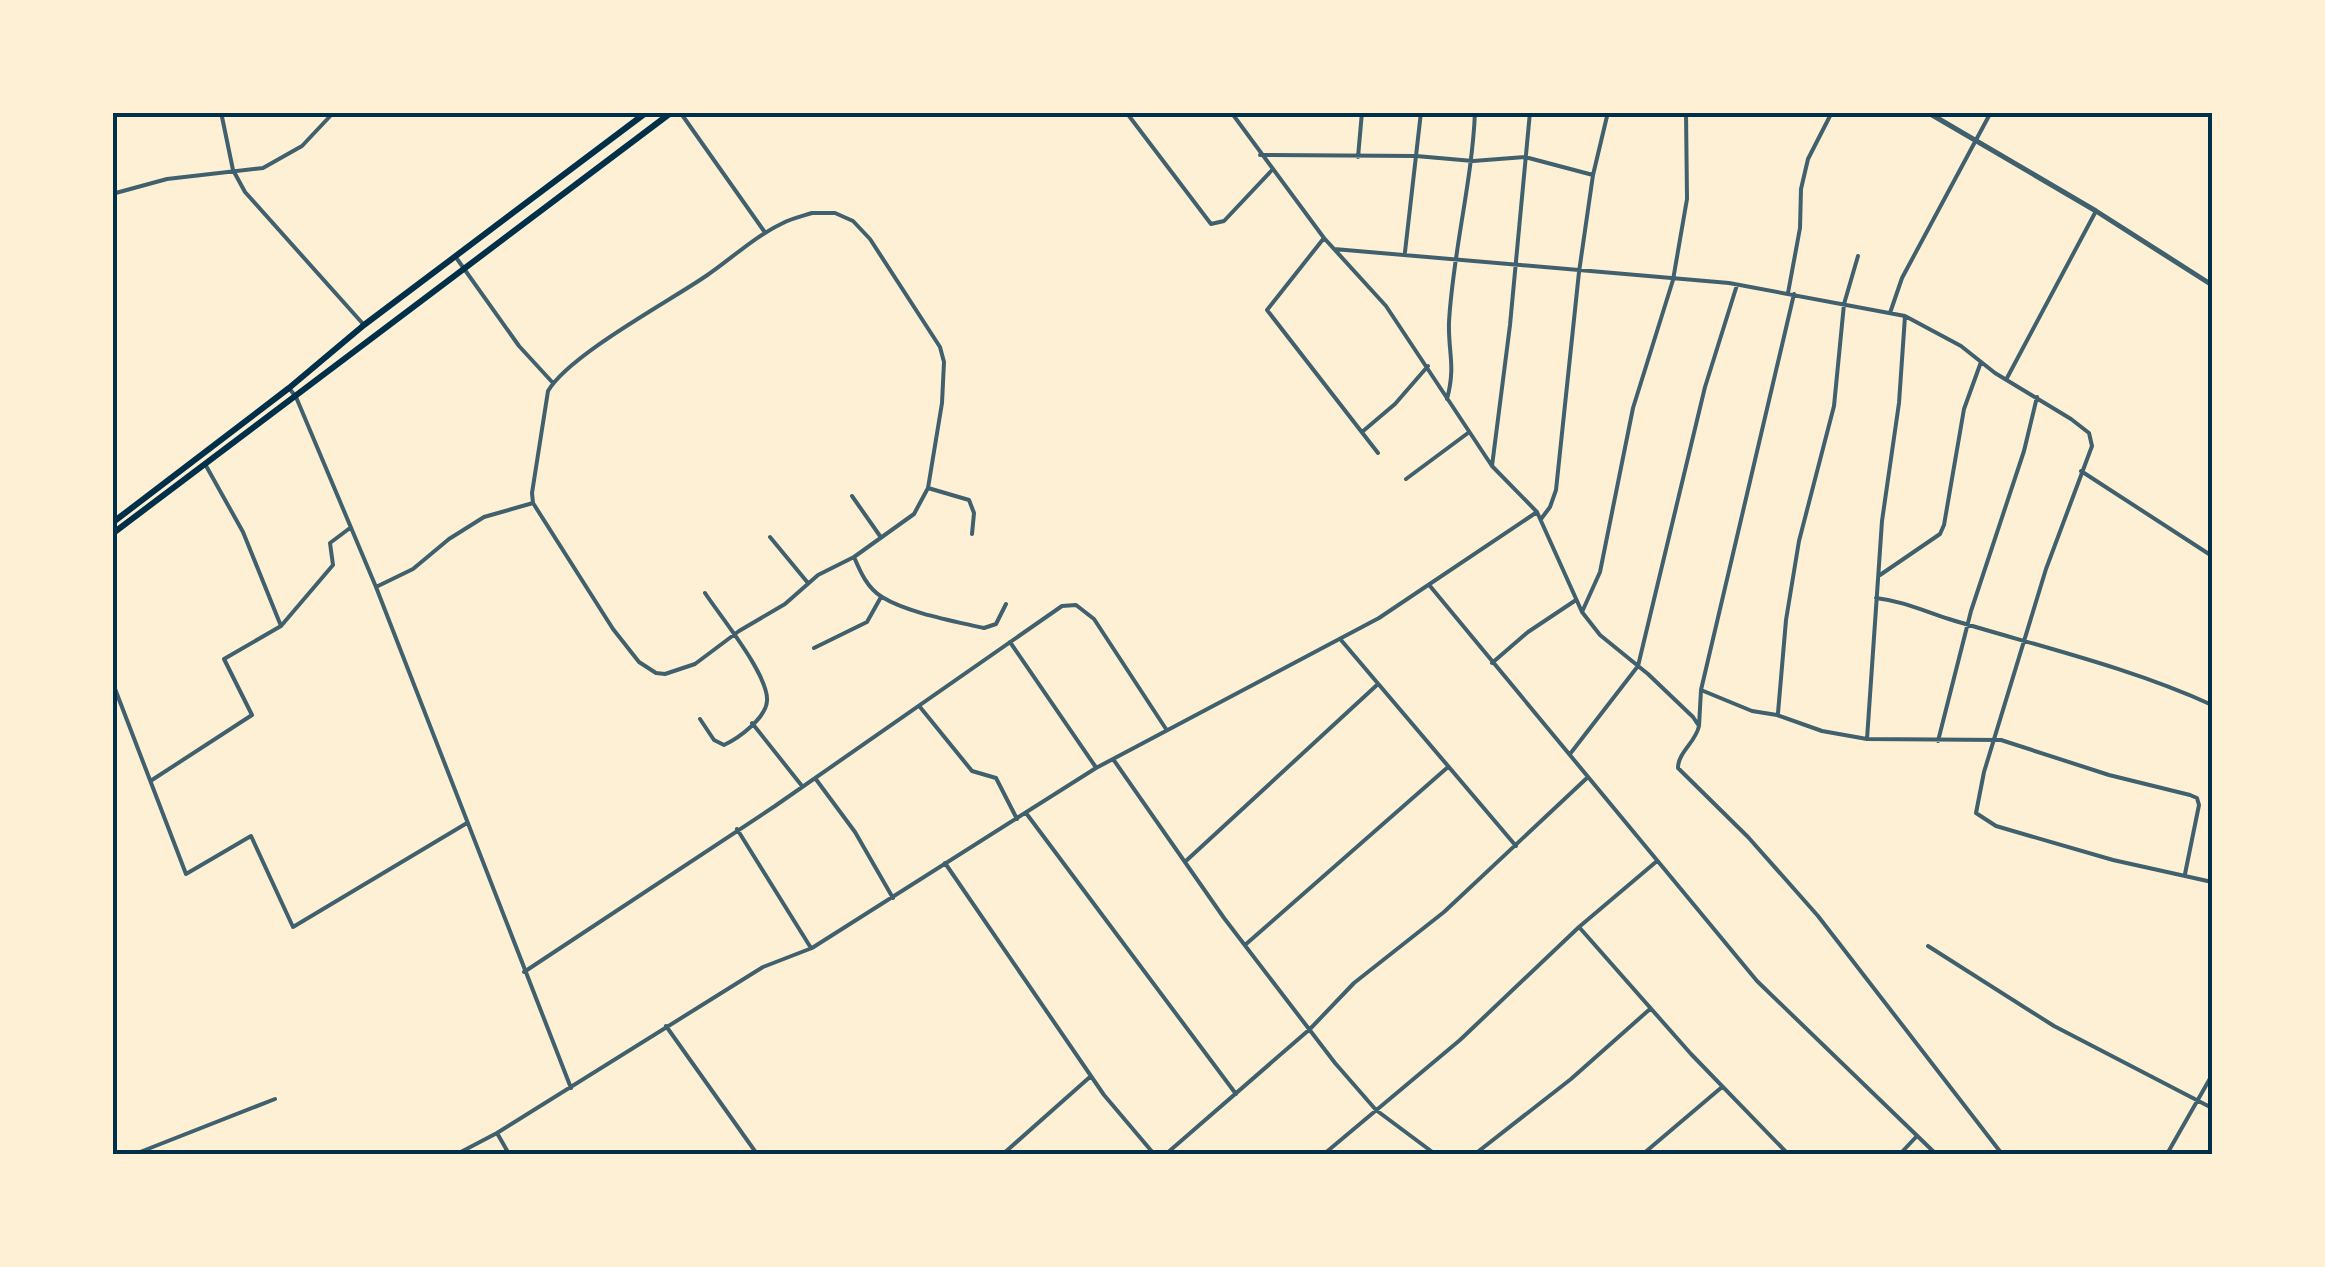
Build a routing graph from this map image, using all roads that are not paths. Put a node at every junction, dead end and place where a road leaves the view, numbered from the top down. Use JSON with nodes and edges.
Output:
{"nodes":[{"id":1,"x":221,"y":112,"type":"edge"},
{"id":2,"x":334,"y":112,"type":"edge"},
{"id":3,"x":647,"y":112,"type":"edge"},
{"id":4,"x":676,"y":112,"type":"edge"},
{"id":5,"x":1126,"y":112,"type":"edge"},
{"id":6,"x":1231,"y":112,"type":"edge"},
{"id":7,"x":1362,"y":112,"type":"edge"},
{"id":8,"x":1421,"y":112,"type":"edge"},
{"id":9,"x":1475,"y":112,"type":"edge"},
{"id":10,"x":1530,"y":112,"type":"edge"},
{"id":11,"x":1608,"y":112,"type":"edge"},
{"id":12,"x":1686,"y":112,"type":"edge"},
{"id":13,"x":1832,"y":112,"type":"edge"},
{"id":14,"x":1926,"y":112,"type":"edge"},
{"id":15,"x":1992,"y":112,"type":"edge"},
{"id":16,"x":1975,"y":141,"type":"junction"},
{"id":17,"x":1260,"y":155,"type":"junction"},
{"id":18,"x":1416,"y":156,"type":"junction"},
{"id":19,"x":1358,"y":157,"type":"junction"},
{"id":20,"x":1525,"y":157,"type":"junction"},
{"id":21,"x":1473,"y":160,"type":"junction"},
{"id":22,"x":233,"y":170,"type":"junction"},
{"id":23,"x":1272,"y":170,"type":"junction"},
{"id":24,"x":1592,"y":175,"type":"junction"},
{"id":25,"x":112,"y":194,"type":"edge"},
{"id":26,"x":2096,"y":211,"type":"junction"},
{"id":27,"x":766,"y":232,"type":"junction"},
{"id":28,"x":1324,"y":238,"type":"junction"},
{"id":29,"x":1334,"y":249,"type":"junction"},
{"id":30,"x":1405,"y":254,"type":"junction"},
{"id":31,"x":456,"y":256,"type":"junction"},
{"id":32,"x":1858,"y":256,"type":"dead end"},
{"id":33,"x":1458,"y":259,"type":"junction"},
{"id":34,"x":1516,"y":266,"type":"junction"},
{"id":35,"x":465,"y":269,"type":"junction"},
{"id":36,"x":1578,"y":272,"type":"junction"},
{"id":37,"x":1673,"y":280,"type":"junction"},
{"id":38,"x":1738,"y":284,"type":"junction"},
{"id":39,"x":2212,"y":285,"type":"edge"},
{"id":40,"x":1791,"y":293,"type":"junction"},
{"id":41,"x":1844,"y":304,"type":"junction"},
{"id":42,"x":1890,"y":314,"type":"junction"},
{"id":43,"x":1905,"y":316,"type":"junction"},
{"id":44,"x":364,"y":326,"type":"junction"},
{"id":45,"x":1981,"y":362,"type":"junction"},
{"id":46,"x":1428,"y":366,"type":"junction"},
{"id":47,"x":2007,"y":378,"type":"junction"},
{"id":48,"x":553,"y":382,"type":"junction"},
{"id":49,"x":289,"y":388,"type":"junction"},
{"id":50,"x":296,"y":397,"type":"junction"},
{"id":51,"x":2037,"y":397,"type":"junction"},
{"id":52,"x":1447,"y":399,"type":"junction"},
{"id":53,"x":1362,"y":432,"type":"junction"},
{"id":54,"x":1468,"y":433,"type":"junction"},
{"id":55,"x":1378,"y":453,"type":"dead end"},
{"id":56,"x":204,"y":464,"type":"junction"},
{"id":57,"x":1492,"y":466,"type":"junction"},
{"id":58,"x":2081,"y":471,"type":"junction"},
{"id":59,"x":1406,"y":479,"type":"dead end"},
{"id":60,"x":928,"y":488,"type":"junction"},
{"id":61,"x":852,"y":496,"type":"dead end"},
{"id":62,"x":533,"y":503,"type":"junction"},
{"id":63,"x":1537,"y":512,"type":"junction"},
{"id":64,"x":1541,"y":519,"type":"junction"},
{"id":65,"x":112,"y":523,"type":"edge"},
{"id":66,"x":351,"y":527,"type":"junction"},
{"id":67,"x":112,"y":534,"type":"edge"},
{"id":68,"x":972,"y":534,"type":"dead end"},
{"id":69,"x":880,"y":536,"type":"junction"},
{"id":70,"x":770,"y":537,"type":"dead end"},
{"id":71,"x":2212,"y":556,"type":"edge"},
{"id":72,"x":854,"y":557,"type":"junction"},
{"id":73,"x":1879,"y":575,"type":"junction"},
{"id":74,"x":809,"y":584,"type":"junction"},
{"id":75,"x":1430,"y":586,"type":"junction"},
{"id":76,"x":376,"y":587,"type":"junction"},
{"id":77,"x":705,"y":593,"type":"dead end"},
{"id":78,"x":881,"y":596,"type":"junction"},
{"id":79,"x":1876,"y":598,"type":"junction"},
{"id":80,"x":1576,"y":600,"type":"junction"},
{"id":81,"x":1006,"y":604,"type":"dead end"},
{"id":82,"x":1582,"y":612,"type":"junction"},
{"id":83,"x":1969,"y":623,"type":"junction"},
{"id":84,"x":281,"y":626,"type":"junction"},
{"id":85,"x":733,"y":636,"type":"junction"},
{"id":86,"x":1341,"y":640,"type":"junction"},
{"id":87,"x":2024,"y":640,"type":"junction"},
{"id":88,"x":1010,"y":642,"type":"junction"},
{"id":89,"x":814,"y":648,"type":"dead end"},
{"id":90,"x":1492,"y":662,"type":"junction"},
{"id":91,"x":1638,"y":666,"type":"junction"},
{"id":92,"x":112,"y":682,"type":"edge"},
{"id":93,"x":1378,"y":684,"type":"junction"},
{"id":94,"x":1701,"y":690,"type":"junction"},
{"id":95,"x":2212,"y":705,"type":"edge"},
{"id":96,"x":920,"y":707,"type":"junction"},
{"id":97,"x":1778,"y":715,"type":"junction"},
{"id":98,"x":700,"y":719,"type":"dead end"},
{"id":99,"x":752,"y":723,"type":"junction"},
{"id":100,"x":1698,"y":726,"type":"junction"},
{"id":101,"x":1166,"y":729,"type":"junction"},
{"id":102,"x":1867,"y":739,"type":"junction"},
{"id":103,"x":1994,"y":739,"type":"junction"},
{"id":104,"x":1938,"y":741,"type":"junction"},
{"id":105,"x":1570,"y":754,"type":"junction"},
{"id":106,"x":1113,"y":759,"type":"junction"},
{"id":107,"x":1448,"y":767,"type":"junction"},
{"id":108,"x":1096,"y":768,"type":"junction"},
{"id":109,"x":1588,"y":777,"type":"junction"},
{"id":110,"x":815,"y":778,"type":"junction"},
{"id":111,"x":152,"y":780,"type":"junction"},
{"id":112,"x":802,"y":786,"type":"junction"},
{"id":113,"x":1026,"y":813,"type":"junction"},
{"id":114,"x":1017,"y":819,"type":"junction"},
{"id":115,"x":467,"y":823,"type":"junction"},
{"id":116,"x":737,"y":829,"type":"junction"},
{"id":117,"x":1516,"y":846,"type":"junction"},
{"id":118,"x":1657,"y":860,"type":"junction"},
{"id":119,"x":1185,"y":862,"type":"junction"},
{"id":120,"x":945,"y":863,"type":"junction"},
{"id":121,"x":2185,"y":874,"type":"junction"},
{"id":122,"x":2212,"y":882,"type":"edge"},
{"id":123,"x":892,"y":898,"type":"junction"},
{"id":124,"x":1579,"y":927,"type":"junction"},
{"id":125,"x":1245,"y":945,"type":"junction"},
{"id":126,"x":1928,"y":946,"type":"dead end"},
{"id":127,"x":812,"y":948,"type":"junction"},
{"id":128,"x":524,"y":972,"type":"junction"},
{"id":129,"x":1650,"y":1009,"type":"junction"},
{"id":130,"x":666,"y":1026,"type":"junction"},
{"id":131,"x":1310,"y":1029,"type":"junction"},
{"id":132,"x":1092,"y":1076,"type":"junction"},
{"id":133,"x":2212,"y":1076,"type":"edge"},
{"id":134,"x":1722,"y":1087,"type":"junction"},
{"id":135,"x":571,"y":1088,"type":"junction"},
{"id":136,"x":1236,"y":1094,"type":"junction"},
{"id":137,"x":275,"y":1099,"type":"dead end"},
{"id":138,"x":2197,"y":1100,"type":"junction"},
{"id":139,"x":2212,"y":1108,"type":"edge"},
{"id":140,"x":1376,"y":1110,"type":"junction"},
{"id":141,"x":497,"y":1133,"type":"junction"},
{"id":142,"x":1916,"y":1136,"type":"junction"},
{"id":143,"x":135,"y":1154,"type":"edge"},
{"id":144,"x":457,"y":1154,"type":"edge"},
{"id":145,"x":509,"y":1154,"type":"edge"},
{"id":146,"x":757,"y":1154,"type":"edge"},
{"id":147,"x":1003,"y":1154,"type":"edge"},
{"id":148,"x":1154,"y":1154,"type":"edge"},
{"id":149,"x":1166,"y":1154,"type":"edge"},
{"id":150,"x":1324,"y":1154,"type":"edge"},
{"id":151,"x":1435,"y":1154,"type":"edge"},
{"id":152,"x":1475,"y":1154,"type":"edge"},
{"id":153,"x":1643,"y":1154,"type":"edge"},
{"id":154,"x":1788,"y":1154,"type":"edge"},
{"id":155,"x":1900,"y":1154,"type":"edge"},
{"id":156,"x":1936,"y":1154,"type":"edge"},
{"id":157,"x":2002,"y":1154,"type":"edge"},
{"id":158,"x":2167,"y":1154,"type":"edge"}],
"edges":[{"from":1,"to":22,"type":"street"},
{"from":2,"to":22,"type":"street"},
{"from":3,"to":31,"type":"main road"},
{"from":4,"to":27,"type":"street"},
{"from":4,"to":35,"type":"main road"},
{"from":5,"to":23,"type":"street"},
{"from":6,"to":17,"type":"street"},
{"from":7,"to":19,"type":"street"},
{"from":8,"to":18,"type":"street"},
{"from":9,"to":21,"type":"street"},
{"from":10,"to":20,"type":"street"},
{"from":11,"to":24,"type":"street"},
{"from":12,"to":37,"type":"street"},
{"from":13,"to":40,"type":"street"},
{"from":14,"to":16,"type":"street"},
{"from":15,"to":16,"type":"street"},
{"from":16,"to":26,"type":"street"},
{"from":16,"to":42,"type":"street"},
{"from":17,"to":19,"type":"street"},
{"from":17,"to":23,"type":"street"},
{"from":18,"to":19,"type":"street"},
{"from":18,"to":21,"type":"street"},
{"from":18,"to":30,"type":"street"},
{"from":20,"to":21,"type":"street"},
{"from":20,"to":24,"type":"street"},
{"from":20,"to":34,"type":"street"},
{"from":21,"to":33,"type":"street"},
{"from":22,"to":25,"type":"street"},
{"from":22,"to":44,"type":"street"},
{"from":23,"to":28,"type":"street"},
{"from":24,"to":36,"type":"street"},
{"from":26,"to":39,"type":"street"},
{"from":26,"to":47,"type":"street"},
{"from":27,"to":48,"type":"street"},
{"from":27,"to":60,"type":"street"},
{"from":28,"to":29,"type":"street"},
{"from":28,"to":53,"type":"street"},
{"from":29,"to":30,"type":"street"},
{"from":29,"to":46,"type":"street"},
{"from":30,"to":33,"type":"street"},
{"from":31,"to":35,"type":"street"},
{"from":31,"to":44,"type":"main road"},
{"from":32,"to":41,"type":"street"},
{"from":33,"to":34,"type":"street"},
{"from":33,"to":52,"type":"street"},
{"from":34,"to":36,"type":"street"},
{"from":34,"to":57,"type":"street"},
{"from":35,"to":48,"type":"street"},
{"from":35,"to":50,"type":"main road"},
{"from":36,"to":37,"type":"street"},
{"from":36,"to":64,"type":"street"},
{"from":37,"to":38,"type":"street"},
{"from":37,"to":82,"type":"street"},
{"from":38,"to":40,"type":"street"},
{"from":38,"to":91,"type":"street"},
{"from":40,"to":41,"type":"street"},
{"from":40,"to":94,"type":"street"},
{"from":41,"to":42,"type":"street"},
{"from":41,"to":97,"type":"street"},
{"from":42,"to":43,"type":"street"},
{"from":43,"to":45,"type":"street"},
{"from":43,"to":73,"type":"street"},
{"from":44,"to":49,"type":"main road"},
{"from":45,"to":47,"type":"street"},
{"from":45,"to":73,"type":"street"},
{"from":46,"to":52,"type":"street"},
{"from":46,"to":53,"type":"street"},
{"from":47,"to":51,"type":"street"},
{"from":48,"to":62,"type":"street"},
{"from":49,"to":50,"type":"street"},
{"from":49,"to":65,"type":"main road"},
{"from":50,"to":56,"type":"main road"},
{"from":50,"to":66,"type":"street"},
{"from":51,"to":58,"type":"street"},
{"from":51,"to":83,"type":"street"},
{"from":52,"to":54,"type":"street"},
{"from":53,"to":55,"type":"street"},
{"from":54,"to":57,"type":"street"},
{"from":54,"to":59,"type":"street"},
{"from":56,"to":67,"type":"main road"},
{"from":56,"to":84,"type":"street"},
{"from":57,"to":63,"type":"street"},
{"from":58,"to":71,"type":"street"},
{"from":58,"to":87,"type":"street"},
{"from":60,"to":68,"type":"street"},
{"from":60,"to":69,"type":"street"},
{"from":61,"to":69,"type":"street"},
{"from":62,"to":76,"type":"street"},
{"from":62,"to":85,"type":"street"},
{"from":63,"to":64,"type":"street"},
{"from":63,"to":75,"type":"street"},
{"from":64,"to":80,"type":"street"},
{"from":66,"to":76,"type":"street"},
{"from":66,"to":84,"type":"street"},
{"from":69,"to":72,"type":"street"},
{"from":70,"to":74,"type":"street"},
{"from":72,"to":74,"type":"street"},
{"from":72,"to":78,"type":"street"},
{"from":73,"to":79,"type":"street"},
{"from":74,"to":85,"type":"street"},
{"from":75,"to":86,"type":"street"},
{"from":75,"to":90,"type":"street"},
{"from":76,"to":115,"type":"street"},
{"from":77,"to":85,"type":"street"},
{"from":78,"to":81,"type":"street"},
{"from":78,"to":89,"type":"street"},
{"from":79,"to":83,"type":"street"},
{"from":79,"to":102,"type":"street"},
{"from":80,"to":82,"type":"street"},
{"from":80,"to":90,"type":"street"},
{"from":82,"to":91,"type":"street"},
{"from":83,"to":87,"type":"street"},
{"from":83,"to":104,"type":"street"},
{"from":84,"to":111,"type":"street"},
{"from":85,"to":99,"type":"street"},
{"from":86,"to":93,"type":"street"},
{"from":86,"to":101,"type":"street"},
{"from":87,"to":95,"type":"street"},
{"from":87,"to":103,"type":"street"},
{"from":88,"to":96,"type":"street"},
{"from":88,"to":101,"type":"street"},
{"from":88,"to":108,"type":"street"},
{"from":90,"to":105,"type":"street"},
{"from":91,"to":100,"type":"street"},
{"from":91,"to":105,"type":"street"},
{"from":92,"to":111,"type":"street"},
{"from":93,"to":107,"type":"street"},
{"from":93,"to":119,"type":"street"},
{"from":94,"to":97,"type":"street"},
{"from":94,"to":100,"type":"street"},
{"from":96,"to":110,"type":"street"},
{"from":96,"to":114,"type":"street"},
{"from":97,"to":102,"type":"street"},
{"from":98,"to":99,"type":"street"},
{"from":99,"to":112,"type":"street"},
{"from":100,"to":157,"type":"street"},
{"from":101,"to":106,"type":"street"},
{"from":102,"to":104,"type":"street"},
{"from":103,"to":104,"type":"street"},
{"from":103,"to":121,"type":"street"},
{"from":103,"to":121,"type":"street"},
{"from":105,"to":109,"type":"street"},
{"from":106,"to":108,"type":"street"},
{"from":106,"to":119,"type":"street"},
{"from":107,"to":117,"type":"street"},
{"from":107,"to":125,"type":"street"},
{"from":108,"to":113,"type":"street"},
{"from":109,"to":117,"type":"street"},
{"from":109,"to":118,"type":"street"},
{"from":110,"to":112,"type":"street"},
{"from":110,"to":123,"type":"street"},
{"from":111,"to":115,"type":"street"},
{"from":112,"to":116,"type":"street"},
{"from":113,"to":114,"type":"street"},
{"from":113,"to":136,"type":"street"},
{"from":114,"to":120,"type":"street"},
{"from":115,"to":128,"type":"street"},
{"from":116,"to":127,"type":"street"},
{"from":116,"to":128,"type":"street"},
{"from":117,"to":131,"type":"street"},
{"from":118,"to":124,"type":"street"},
{"from":118,"to":142,"type":"street"},
{"from":119,"to":125,"type":"street"},
{"from":120,"to":123,"type":"street"},
{"from":120,"to":132,"type":"street"},
{"from":121,"to":122,"type":"street"},
{"from":123,"to":127,"type":"street"},
{"from":124,"to":129,"type":"street"},
{"from":124,"to":140,"type":"street"},
{"from":125,"to":131,"type":"street"},
{"from":126,"to":138,"type":"street"},
{"from":127,"to":130,"type":"street"},
{"from":128,"to":135,"type":"street"},
{"from":129,"to":134,"type":"street"},
{"from":129,"to":152,"type":"street"},
{"from":130,"to":135,"type":"street"},
{"from":130,"to":146,"type":"street"},
{"from":131,"to":136,"type":"street"},
{"from":131,"to":140,"type":"street"},
{"from":132,"to":147,"type":"street"},
{"from":132,"to":148,"type":"street"},
{"from":133,"to":138,"type":"street"},
{"from":134,"to":153,"type":"street"},
{"from":134,"to":154,"type":"street"},
{"from":135,"to":141,"type":"street"},
{"from":136,"to":149,"type":"street"},
{"from":137,"to":143,"type":"street"},
{"from":138,"to":139,"type":"street"},
{"from":138,"to":158,"type":"street"},
{"from":140,"to":150,"type":"street"},
{"from":140,"to":151,"type":"street"},
{"from":141,"to":144,"type":"street"},
{"from":141,"to":145,"type":"street"},
{"from":142,"to":155,"type":"street"},
{"from":142,"to":156,"type":"street"}]}
